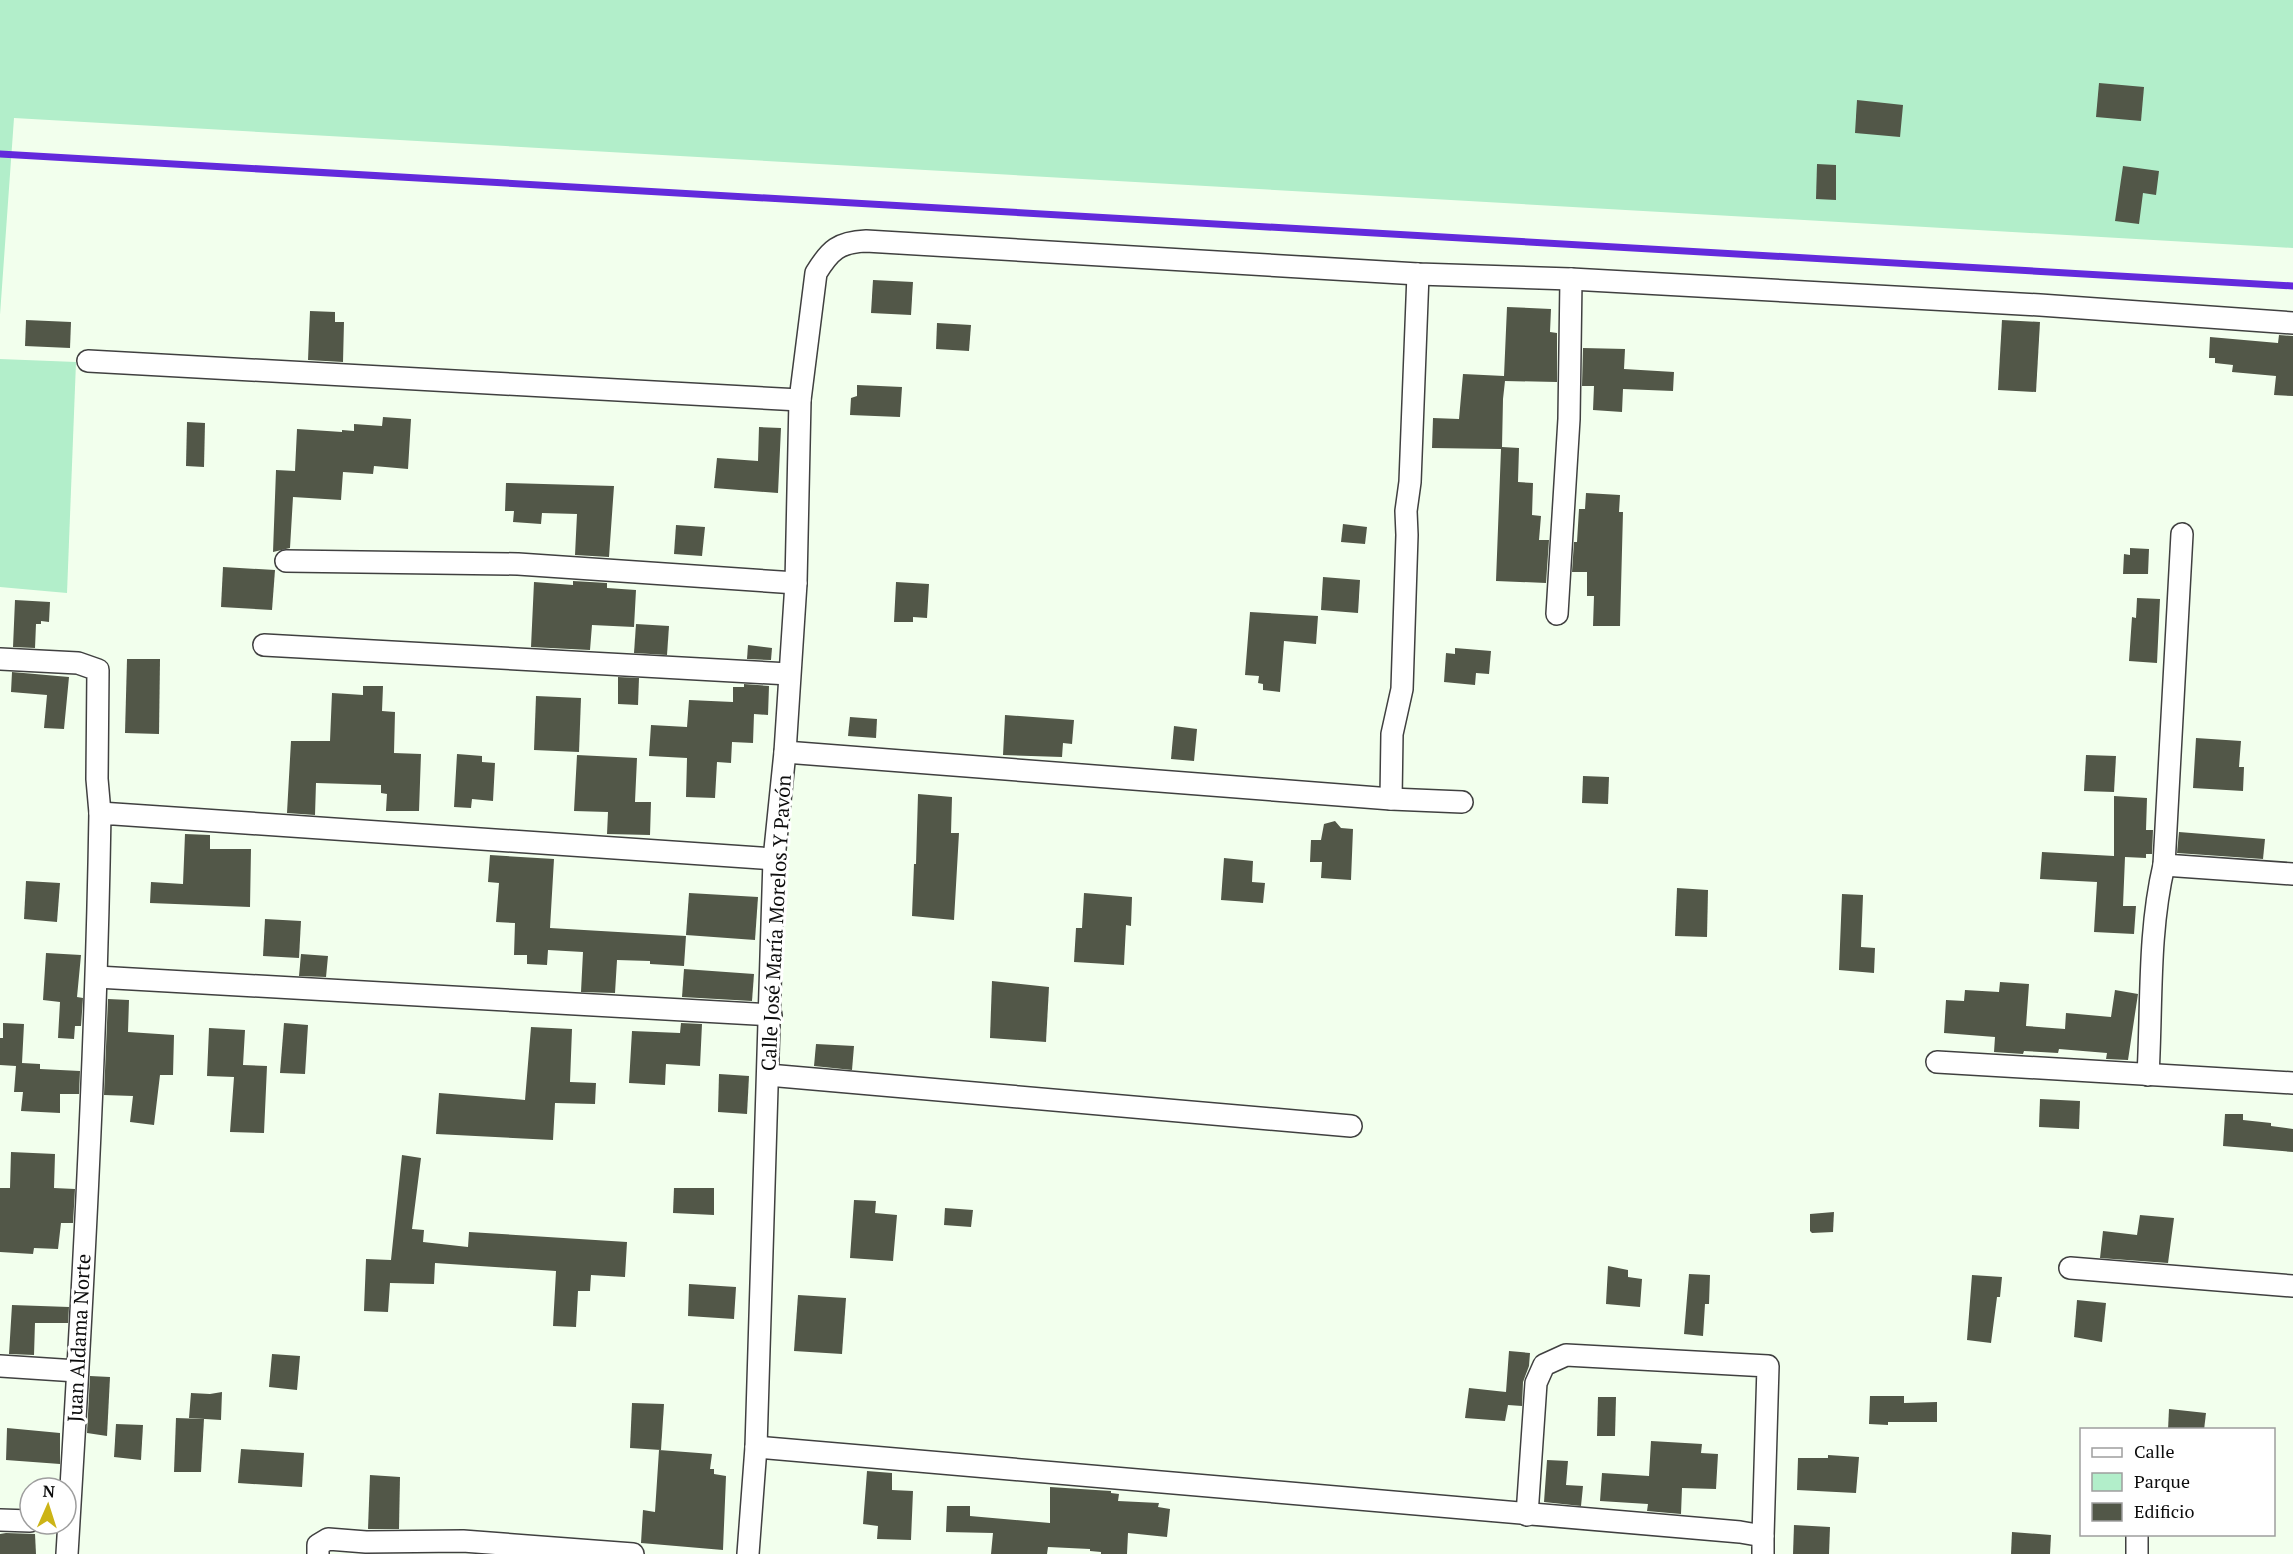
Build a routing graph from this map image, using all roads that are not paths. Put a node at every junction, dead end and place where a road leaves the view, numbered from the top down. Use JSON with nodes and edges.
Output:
{"nodes":[{"id":1,"x":1418,"y":273,"type":"junction"},
{"id":2,"x":1570,"y":279,"type":"junction"},
{"id":3,"x":2293,"y":323,"type":"edge"},
{"id":4,"x":88,"y":361,"type":"dead end"},
{"id":5,"x":800,"y":400,"type":"junction"},
{"id":6,"x":2182,"y":534,"type":"dead end"},
{"id":7,"x":286,"y":561,"type":"dead end"},
{"id":8,"x":796,"y":583,"type":"junction"},
{"id":9,"x":1557,"y":614,"type":"dead end"},
{"id":10,"x":264,"y":645,"type":"dead end"},
{"id":11,"x":0,"y":659,"type":"edge"},
{"id":12,"x":789,"y":674,"type":"junction"},
{"id":13,"x":784,"y":753,"type":"junction"},
{"id":14,"x":1391,"y":799,"type":"junction"},
{"id":15,"x":1462,"y":802,"type":"dead end"},
{"id":16,"x":100,"y":813,"type":"junction"},
{"id":17,"x":774,"y":859,"type":"junction"},
{"id":18,"x":2164,"y":865,"type":"junction"},
{"id":19,"x":2293,"y":874,"type":"edge"},
{"id":20,"x":97,"y":977,"type":"junction"},
{"id":21,"x":771,"y":1015,"type":"junction"},
{"id":22,"x":1937,"y":1062,"type":"dead end"},
{"id":23,"x":768,"y":1075,"type":"junction"},
{"id":24,"x":2148,"y":1075,"type":"junction"},
{"id":25,"x":2293,"y":1083,"type":"edge"},
{"id":26,"x":1351,"y":1126,"type":"dead end"},
{"id":27,"x":2070,"y":1268,"type":"dead end"},
{"id":28,"x":2293,"y":1286,"type":"edge"},
{"id":29,"x":0,"y":1366,"type":"edge"},
{"id":30,"x":77,"y":1371,"type":"junction"},
{"id":31,"x":756,"y":1447,"type":"junction"},
{"id":32,"x":70,"y":1476,"type":"edge"},
{"id":33,"x":1527,"y":1515,"type":"junction"},
{"id":34,"x":0,"y":1520,"type":"edge"},
{"id":35,"x":18,"y":1521,"type":"edge"},
{"id":36,"x":67,"y":1536,"type":"edge"},
{"id":37,"x":2138,"y":1536,"type":"edge"},
{"id":38,"x":1763,"y":1545,"type":"edge"},
{"id":39,"x":67,"y":1554,"type":"edge"},
{"id":40,"x":318,"y":1554,"type":"edge"},
{"id":41,"x":633,"y":1554,"type":"edge"},
{"id":42,"x":748,"y":1554,"type":"edge"},
{"id":43,"x":2137,"y":1554,"type":"edge"}],
"edges":[{"from":1,"to":2,"type":"street"},
{"from":1,"to":5,"type":"street","name":"Calle José María Morelos Y Pavón"},
{"from":1,"to":14,"type":"street"},
{"from":2,"to":3,"type":"street"},
{"from":2,"to":9,"type":"street"},
{"from":4,"to":5,"type":"street"},
{"from":5,"to":8,"type":"street","name":"Calle José María Morelos Y Pavón"},
{"from":6,"to":18,"type":"street"},
{"from":7,"to":8,"type":"street"},
{"from":8,"to":12,"type":"street","name":"Calle José María Morelos Y Pavón"},
{"from":10,"to":12,"type":"street"},
{"from":11,"to":16,"type":"street","name":"Juan Aldama Norte"},
{"from":12,"to":13,"type":"street","name":"Calle José María Morelos Y Pavón"},
{"from":13,"to":14,"type":"street"},
{"from":13,"to":17,"type":"street","name":"Calle José María Morelos Y Pavón"},
{"from":14,"to":15,"type":"street"},
{"from":16,"to":17,"type":"street"},
{"from":16,"to":20,"type":"street","name":"Juan Aldama Norte"},
{"from":17,"to":21,"type":"street","name":"Calle José María Morelos Y Pavón"},
{"from":18,"to":19,"type":"street"},
{"from":18,"to":24,"type":"street"},
{"from":20,"to":21,"type":"street"},
{"from":20,"to":30,"type":"street","name":"Juan Aldama Norte"},
{"from":21,"to":23,"type":"street","name":"Calle José María Morelos Y Pavón"},
{"from":22,"to":24,"type":"street"},
{"from":23,"to":26,"type":"street"},
{"from":23,"to":31,"type":"street","name":"Calle José María Morelos Y Pavón"},
{"from":24,"to":25,"type":"street"},
{"from":27,"to":28,"type":"street"},
{"from":29,"to":30,"type":"street"},
{"from":30,"to":32,"type":"street","name":"Juan Aldama Norte"},
{"from":31,"to":33,"type":"street"},
{"from":31,"to":42,"type":"street","name":"Calle José María Morelos Y Pavón"},
{"from":33,"to":38,"type":"street"},
{"from":33,"to":38,"type":"street"},
{"from":34,"to":35,"type":"street"},
{"from":36,"to":39,"type":"street","name":"Juan Aldama Norte"},
{"from":37,"to":43,"type":"street"},
{"from":40,"to":41,"type":"street"}]}
